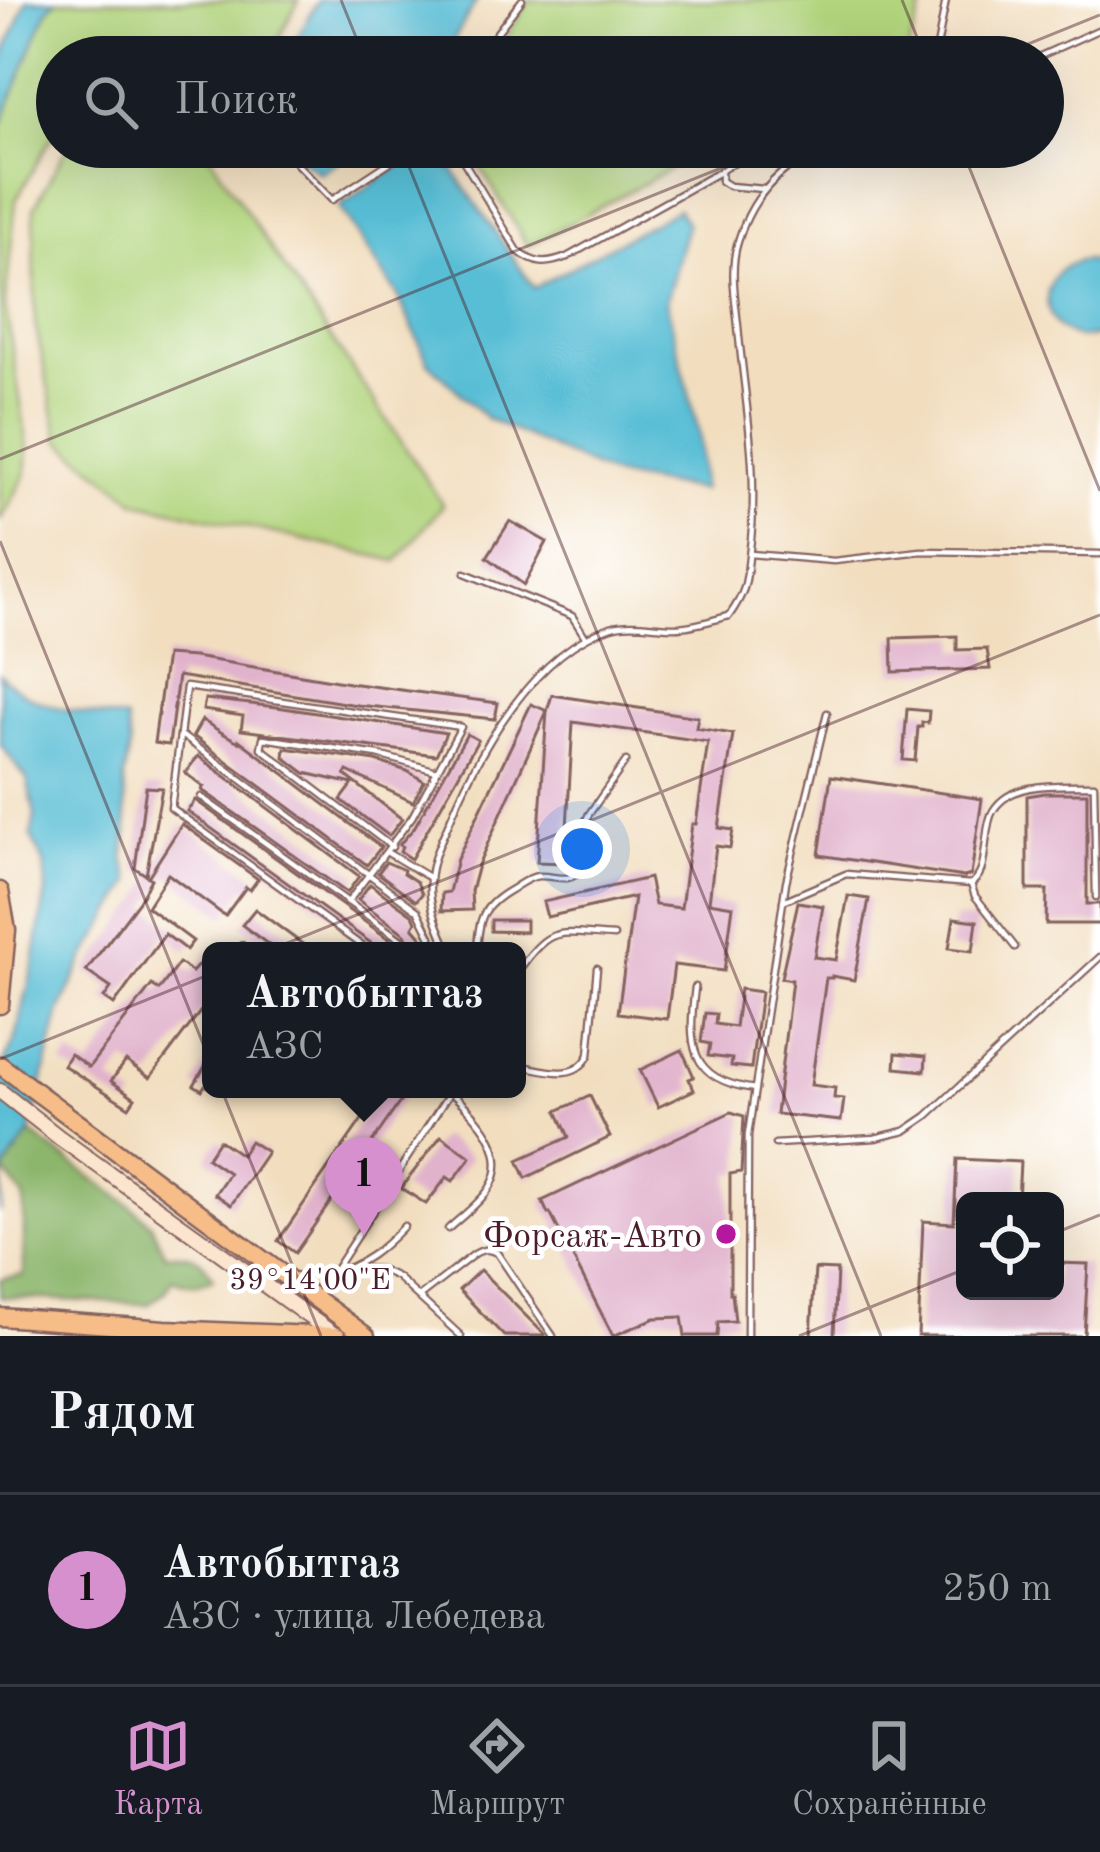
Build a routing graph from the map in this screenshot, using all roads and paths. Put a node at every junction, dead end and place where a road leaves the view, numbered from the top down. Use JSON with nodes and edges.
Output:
{"nodes":[{"id":1,"x":522,"y":0,"type":"edge"},
{"id":2,"x":946,"y":0,"type":"edge"},
{"id":3,"x":1100,"y":29,"type":"edge"},
{"id":4,"x":494,"y":36,"type":"edge"},
{"id":5,"x":939,"y":36,"type":"edge"},
{"id":6,"x":1064,"y":45,"type":"edge"},
{"id":7,"x":301,"y":168,"type":"edge"},
{"id":8,"x":381,"y":168,"type":"edge"},
{"id":9,"x":468,"y":168,"type":"edge"},
{"id":10,"x":725,"y":168,"type":"edge"},
{"id":11,"x":787,"y":168,"type":"edge"},
{"id":12,"x":721,"y":171,"type":"junction"},
{"id":13,"x":764,"y":189,"type":"junction"},
{"id":14,"x":750,"y":554,"type":"junction"},
{"id":15,"x":1100,"y":554,"type":"edge"},
{"id":16,"x":465,"y":573,"type":"dead end"},
{"id":17,"x":586,"y":638,"type":"junction"},
{"id":18,"x":827,"y":713,"type":"dead end"},
{"id":19,"x":180,"y":735,"type":"junction"},
{"id":20,"x":626,"y":761,"type":"dead end"},
{"id":21,"x":437,"y":771,"type":"junction"},
{"id":22,"x":201,"y":796,"type":"dead end"},
{"id":23,"x":390,"y":850,"type":"junction"},
{"id":24,"x":370,"y":875,"type":"junction"},
{"id":25,"x":430,"y":878,"type":"junction"},
{"id":26,"x":971,"y":884,"type":"junction"},
{"id":27,"x":0,"y":892,"type":"edge"},
{"id":28,"x":1096,"y":897,"type":"dead end"},
{"id":29,"x":783,"y":901,"type":"junction"},
{"id":30,"x":349,"y":902,"type":"junction"},
{"id":31,"x":614,"y":936,"type":"dead end"},
{"id":32,"x":431,"y":937,"type":"dead end"},
{"id":33,"x":400,"y":939,"type":"dead end"},
{"id":34,"x":357,"y":942,"type":"edge"},
{"id":35,"x":445,"y":942,"type":"edge"},
{"id":36,"x":478,"y":942,"type":"edge"},
{"id":37,"x":1015,"y":947,"type":"dead end"},
{"id":38,"x":1100,"y":957,"type":"edge"},
{"id":39,"x":526,"y":961,"type":"edge"},
{"id":40,"x":597,"y":968,"type":"dead end"},
{"id":41,"x":695,"y":987,"type":"dead end"},
{"id":42,"x":0,"y":1005,"type":"edge"},
{"id":43,"x":0,"y":1065,"type":"edge"},
{"id":44,"x":526,"y":1066,"type":"edge"},
{"id":45,"x":755,"y":1089,"type":"junction"},
{"id":46,"x":0,"y":1091,"type":"edge"},
{"id":47,"x":446,"y":1098,"type":"edge"},
{"id":48,"x":458,"y":1098,"type":"edge"},
{"id":49,"x":775,"y":1144,"type":"dead end"},
{"id":50,"x":404,"y":1226,"type":"dead end"},
{"id":51,"x":448,"y":1229,"type":"dead end"},
{"id":52,"x":351,"y":1268,"type":"junction"},
{"id":53,"x":330,"y":1275,"type":"junction"},
{"id":54,"x":419,"y":1297,"type":"junction"},
{"id":55,"x":310,"y":1308,"type":"junction"},
{"id":56,"x":7,"y":1318,"type":"edge"},
{"id":57,"x":335,"y":1335,"type":"edge"},
{"id":58,"x":366,"y":1336,"type":"edge"},
{"id":59,"x":461,"y":1336,"type":"edge"},
{"id":60,"x":553,"y":1336,"type":"edge"},
{"id":61,"x":747,"y":1336,"type":"edge"}],
"edges":[{"from":1,"to":4,"type":"lane"},
{"from":2,"to":5,"type":"lane"},
{"from":3,"to":6,"type":"lane"},
{"from":7,"to":8,"type":"lane"},
{"from":9,"to":12,"type":"lane"},
{"from":10,"to":12,"type":"lane"},
{"from":11,"to":13,"type":"lane"},
{"from":12,"to":13,"type":"lane"},
{"from":13,"to":14,"type":"lane"},
{"from":14,"to":15,"type":"lane"},
{"from":14,"to":17,"type":"lane"},
{"from":16,"to":17,"type":"lane"},
{"from":17,"to":25,"type":"lane"},
{"from":18,"to":29,"type":"lane"},
{"from":19,"to":21,"type":"lane"},
{"from":19,"to":24,"type":"lane"},
{"from":19,"to":34,"type":"lane"},
{"from":20,"to":36,"type":"lane"},
{"from":21,"to":23,"type":"lane"},
{"from":21,"to":23,"type":"lane"},
{"from":22,"to":30,"type":"lane"},
{"from":23,"to":24,"type":"lane"},
{"from":23,"to":25,"type":"lane"},
{"from":24,"to":30,"type":"lane"},
{"from":24,"to":32,"type":"lane"},
{"from":25,"to":35,"type":"lane"},
{"from":26,"to":28,"type":"lane"},
{"from":26,"to":29,"type":"lane"},
{"from":26,"to":37,"type":"lane"},
{"from":27,"to":42,"type":"highway"},
{"from":29,"to":45,"type":"lane"},
{"from":30,"to":33,"type":"lane"},
{"from":31,"to":39,"type":"lane"},
{"from":38,"to":49,"type":"lane"},
{"from":40,"to":44,"type":"lane"},
{"from":41,"to":45,"type":"lane"},
{"from":43,"to":55,"type":"highway"},
{"from":45,"to":61,"type":"lane"},
{"from":46,"to":55,"type":"main road"},
{"from":47,"to":53,"type":"lane"},
{"from":48,"to":51,"type":"lane"},
{"from":50,"to":52,"type":"lane"},
{"from":52,"to":53,"type":"lane"},
{"from":52,"to":54,"type":"lane"},
{"from":53,"to":55,"type":"lane"},
{"from":54,"to":59,"type":"lane"},
{"from":54,"to":60,"type":"lane"},
{"from":55,"to":57,"type":"main road"},
{"from":55,"to":58,"type":"highway"},
{"from":56,"to":57,"type":"highway"}]}
